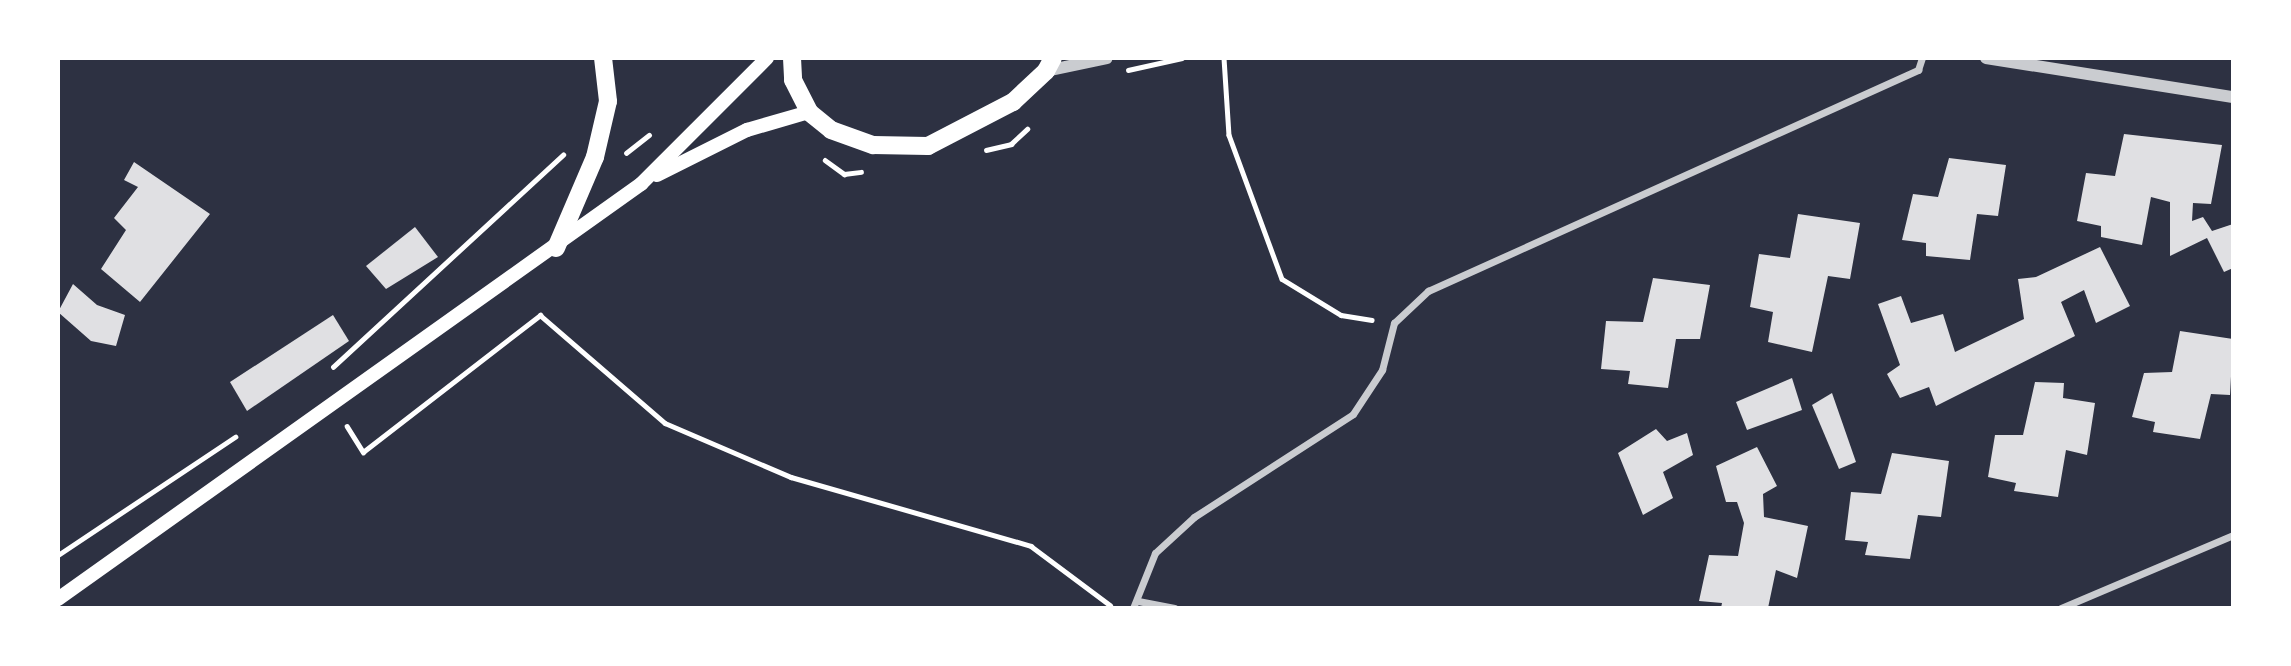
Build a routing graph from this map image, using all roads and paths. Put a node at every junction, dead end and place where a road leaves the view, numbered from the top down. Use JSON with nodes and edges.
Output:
{"nodes":[{"id":1,"x":603,"y":58,"type":"edge"},
{"id":2,"x":767,"y":58,"type":"edge"},
{"id":3,"x":792,"y":58,"type":"edge"},
{"id":4,"x":1107,"y":58,"type":"edge"},
{"id":5,"x":1224,"y":58,"type":"edge"},
{"id":6,"x":1922,"y":58,"type":"edge"},
{"id":7,"x":1986,"y":58,"type":"edge"},
{"id":8,"x":1049,"y":64,"type":"edge"},
{"id":9,"x":2233,"y":97,"type":"edge"},
{"id":10,"x":809,"y":113,"type":"junction"},
{"id":11,"x":595,"y":157,"type":"junction"},
{"id":12,"x":641,"y":184,"type":"junction"},
{"id":13,"x":556,"y":248,"type":"junction"},
{"id":14,"x":1394,"y":323,"type":"junction"},
{"id":15,"x":328,"y":372,"type":"dead end"},
{"id":16,"x":239,"y":434,"type":"dead end"},
{"id":17,"x":363,"y":452,"type":"dead end"},
{"id":18,"x":2233,"y":535,"type":"edge"},
{"id":19,"x":58,"y":555,"type":"edge"},
{"id":20,"x":58,"y":599,"type":"edge"},
{"id":21,"x":1105,"y":601,"type":"dead end"},
{"id":22,"x":1135,"y":605,"type":"edge"},
{"id":23,"x":1174,"y":608,"type":"edge"},
{"id":24,"x":2061,"y":608,"type":"edge"}],
"edges":[{"from":1,"to":11,"type":"main road"},
{"from":2,"to":12,"type":"main road"},
{"from":3,"to":10,"type":"main road"},
{"from":4,"to":8,"type":"street"},
{"from":5,"to":14,"type":"path"},
{"from":6,"to":14,"type":"street"},
{"from":7,"to":9,"type":"street"},
{"from":8,"to":10,"type":"main road"},
{"from":10,"to":12,"type":"main road"},
{"from":11,"to":13,"type":"main road"},
{"from":11,"to":15,"type":"path"},
{"from":12,"to":13,"type":"main road"},
{"from":13,"to":20,"type":"main road"},
{"from":14,"to":22,"type":"street"},
{"from":16,"to":19,"type":"path"},
{"from":17,"to":21,"type":"path"},
{"from":18,"to":24,"type":"street"},
{"from":22,"to":23,"type":"street"}]}
